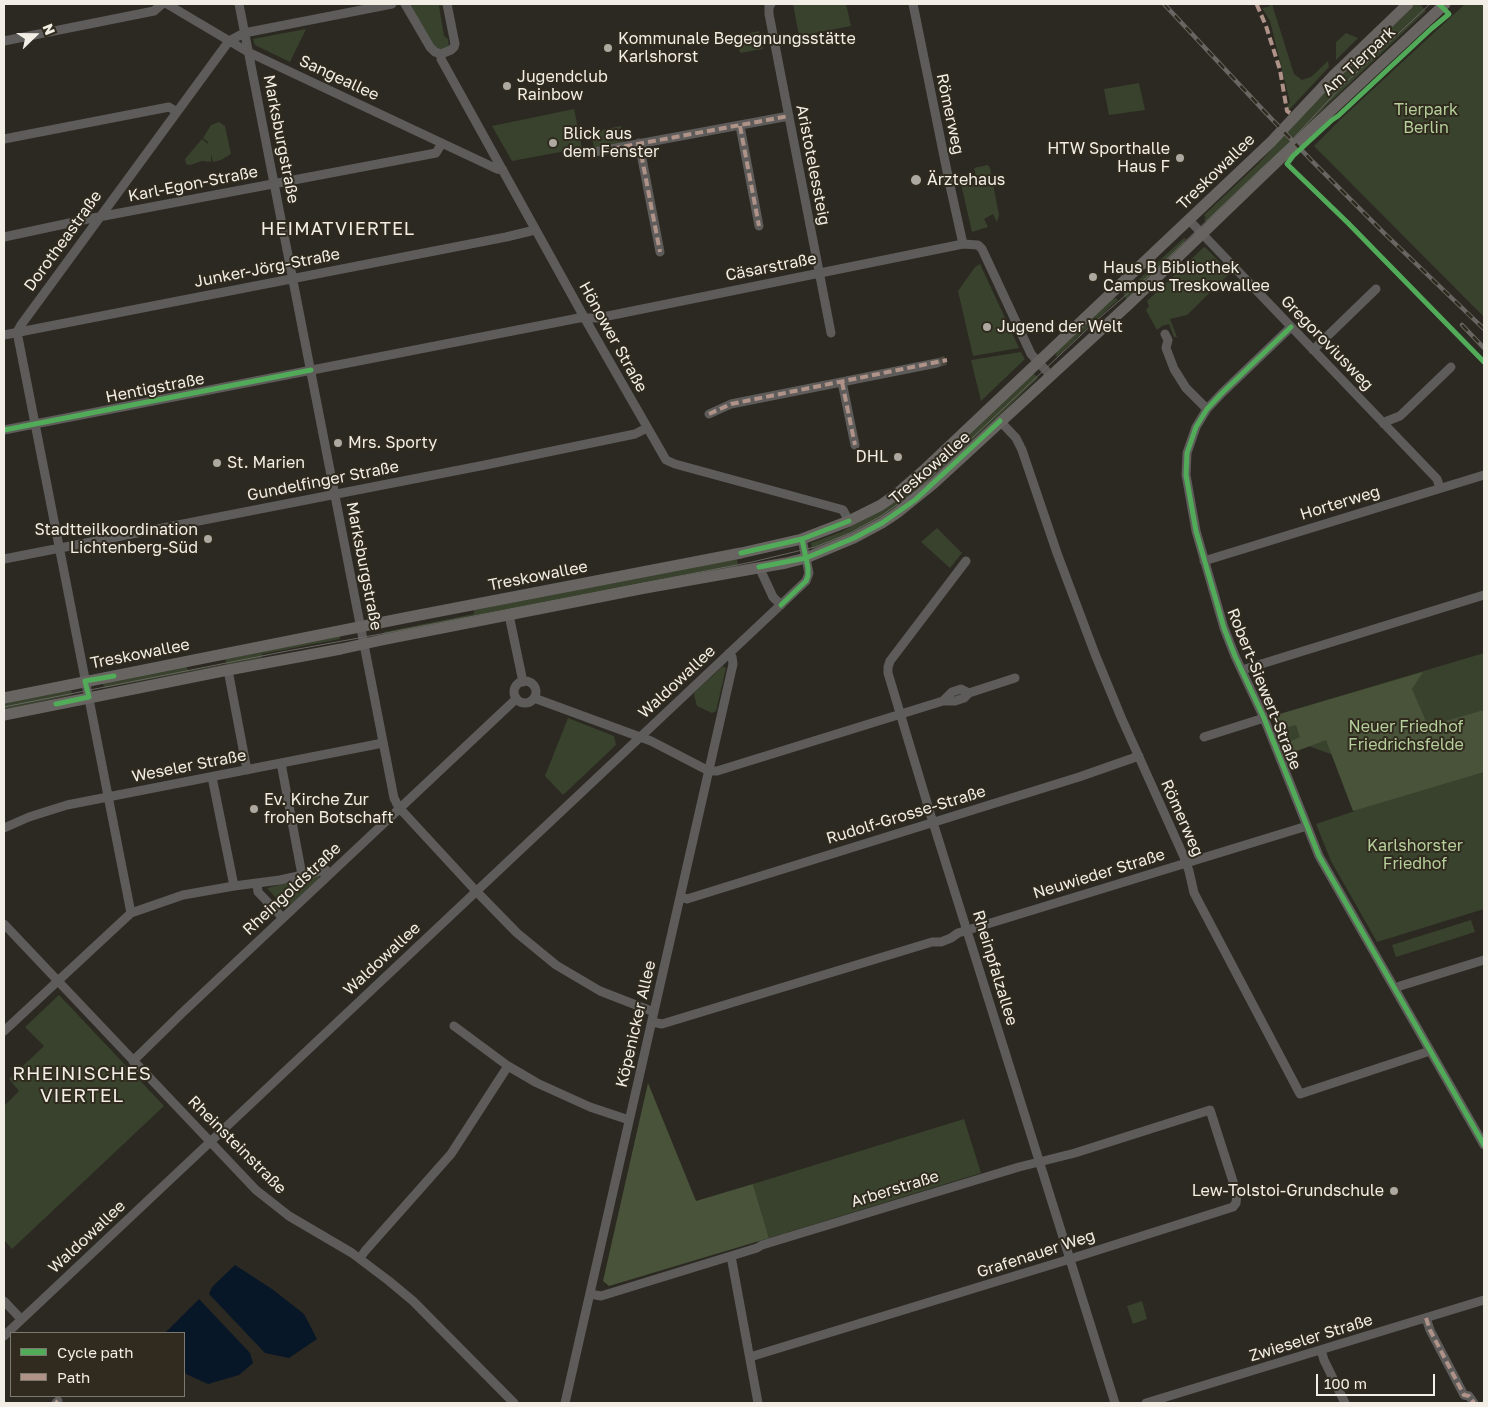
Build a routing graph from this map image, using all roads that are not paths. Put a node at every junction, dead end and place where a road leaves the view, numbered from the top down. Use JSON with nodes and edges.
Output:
{"nodes":[{"id":1,"x":162,"y":4,"type":"edge"},
{"id":2,"x":167,"y":4,"type":"edge"},
{"id":3,"x":239,"y":4,"type":"edge"},
{"id":4,"x":392,"y":4,"type":"edge"},
{"id":5,"x":405,"y":4,"type":"edge"},
{"id":6,"x":447,"y":4,"type":"edge"},
{"id":7,"x":913,"y":4,"type":"edge"},
{"id":8,"x":1408,"y":4,"type":"edge"},
{"id":9,"x":770,"y":5,"type":"edge"},
{"id":10,"x":1442,"y":5,"type":"edge"},
{"id":11,"x":244,"y":33,"type":"junction"},
{"id":12,"x":4,"y":41,"type":"edge"},
{"id":13,"x":229,"y":41,"type":"junction"},
{"id":14,"x":248,"y":52,"type":"junction"},
{"id":15,"x":441,"y":54,"type":"junction"},
{"id":16,"x":177,"y":112,"type":"junction"},
{"id":17,"x":789,"y":116,"type":"junction"},
{"id":18,"x":1292,"y":122,"type":"joint"},
{"id":19,"x":740,"y":126,"type":"junction"},
{"id":20,"x":4,"y":139,"type":"edge"},
{"id":21,"x":442,"y":143,"type":"junction"},
{"id":22,"x":639,"y":143,"type":"junction"},
{"id":23,"x":1296,"y":144,"type":"joint"},
{"id":24,"x":589,"y":153,"type":"dead end"},
{"id":25,"x":503,"y":170,"type":"junction"},
{"id":26,"x":274,"y":184,"type":"junction"},
{"id":27,"x":99,"y":217,"type":"junction"},
{"id":28,"x":1189,"y":220,"type":"junction"},
{"id":29,"x":759,"y":226,"type":"dead end"},
{"id":30,"x":535,"y":229,"type":"junction"},
{"id":31,"x":1202,"y":233,"type":"junction"},
{"id":32,"x":4,"y":237,"type":"edge"},
{"id":33,"x":963,"y":244,"type":"junction"},
{"id":34,"x":660,"y":252,"type":"dead end"},
{"id":35,"x":819,"y":273,"type":"junction"},
{"id":36,"x":292,"y":279,"type":"junction"},
{"id":37,"x":1376,"y":288,"type":"dead end"},
{"id":38,"x":584,"y":318,"type":"junction"},
{"id":39,"x":1291,"y":327,"type":"junction"},
{"id":40,"x":17,"y":332,"type":"junction"},
{"id":41,"x":831,"y":333,"type":"dead end"},
{"id":42,"x":1165,"y":334,"type":"dead end"},
{"id":43,"x":4,"y":335,"type":"edge"},
{"id":44,"x":1313,"y":350,"type":"junction"},
{"id":45,"x":1039,"y":362,"type":"junction"},
{"id":46,"x":937,"y":363,"type":"tunnel mouth"},
{"id":47,"x":1451,"y":367,"type":"dead end"},
{"id":48,"x":310,"y":370,"type":"junction"},
{"id":49,"x":1051,"y":376,"type":"junction"},
{"id":50,"x":842,"y":382,"type":"junction"},
{"id":51,"x":1207,"y":409,"type":"junction"},
{"id":52,"x":709,"y":414,"type":"dead end"},
{"id":53,"x":1000,"y":421,"type":"junction"},
{"id":54,"x":35,"y":424,"type":"junction"},
{"id":55,"x":1384,"y":424,"type":"junction"},
{"id":56,"x":647,"y":428,"type":"junction"},
{"id":57,"x":4,"y":430,"type":"edge"},
{"id":58,"x":854,"y":444,"type":"dead end"},
{"id":59,"x":1484,"y":475,"type":"edge"},
{"id":60,"x":1440,"y":488,"type":"junction"},
{"id":61,"x":335,"y":494,"type":"junction"},
{"id":62,"x":849,"y":521,"type":"junction"},
{"id":63,"x":802,"y":539,"type":"junction"},
{"id":64,"x":59,"y":548,"type":"junction"},
{"id":65,"x":806,"y":558,"type":"junction"},
{"id":66,"x":4,"y":559,"type":"edge"},
{"id":67,"x":966,"y":561,"type":"dead end"},
{"id":68,"x":1204,"y":561,"type":"junction"},
{"id":69,"x":759,"y":567,"type":"junction"},
{"id":70,"x":1484,"y":595,"type":"edge"},
{"id":71,"x":781,"y":605,"type":"junction"},
{"id":72,"x":509,"y":615,"type":"junction"},
{"id":73,"x":361,"y":627,"type":"junction"},
{"id":74,"x":364,"y":644,"type":"junction"},
{"id":75,"x":729,"y":653,"type":"junction"},
{"id":76,"x":228,"y":670,"type":"junction"},
{"id":77,"x":1242,"y":670,"type":"junction"},
{"id":78,"x":1015,"y":678,"type":"dead end"},
{"id":79,"x":85,"y":681,"type":"junction"},
{"id":80,"x":523,"y":682,"type":"junction"},
{"id":81,"x":89,"y":697,"type":"junction"},
{"id":82,"x":4,"y":698,"type":"edge"},
{"id":83,"x":534,"y":698,"type":"junction"},
{"id":84,"x":516,"y":699,"type":"junction"},
{"id":85,"x":900,"y":714,"type":"junction"},
{"id":86,"x":4,"y":715,"type":"edge"},
{"id":87,"x":1264,"y":718,"type":"junction"},
{"id":88,"x":1204,"y":737,"type":"dead end"},
{"id":89,"x":640,"y":738,"type":"junction"},
{"id":90,"x":383,"y":743,"type":"junction"},
{"id":91,"x":1139,"y":756,"type":"junction"},
{"id":92,"x":282,"y":763,"type":"junction"},
{"id":93,"x":247,"y":770,"type":"junction"},
{"id":94,"x":709,"y":772,"type":"junction"},
{"id":95,"x":212,"y":777,"type":"junction"},
{"id":96,"x":108,"y":797,"type":"junction"},
{"id":97,"x":400,"y":808,"type":"junction"},
{"id":98,"x":933,"y":822,"type":"junction"},
{"id":99,"x":1307,"y":826,"type":"junction"},
{"id":100,"x":4,"y":828,"type":"edge"},
{"id":101,"x":1187,"y":864,"type":"junction"},
{"id":102,"x":330,"y":874,"type":"junction"},
{"id":103,"x":302,"y":875,"type":"junction"},
{"id":104,"x":257,"y":884,"type":"junction"},
{"id":105,"x":234,"y":886,"type":"junction"},
{"id":106,"x":476,"y":891,"type":"junction"},
{"id":107,"x":681,"y":897,"type":"junction"},
{"id":108,"x":131,"y":913,"type":"junction"},
{"id":109,"x":283,"y":918,"type":"junction"},
{"id":110,"x":4,"y":924,"type":"edge"},
{"id":111,"x":963,"y":932,"type":"junction"},
{"id":112,"x":1484,"y":960,"type":"edge"},
{"id":113,"x":58,"y":981,"type":"junction"},
{"id":114,"x":1395,"y":989,"type":"junction"},
{"id":115,"x":654,"y":1012,"type":"junction"},
{"id":116,"x":652,"y":1022,"type":"junction"},
{"id":117,"x":454,"y":1026,"type":"dead end"},
{"id":118,"x":4,"y":1031,"type":"edge"},
{"id":119,"x":1430,"y":1051,"type":"junction"},
{"id":120,"x":133,"y":1061,"type":"junction"},
{"id":121,"x":508,"y":1066,"type":"junction"},
{"id":122,"x":1210,"y":1110,"type":"joint"},
{"id":123,"x":629,"y":1120,"type":"junction"},
{"id":124,"x":1482,"y":1135,"type":"edge"},
{"id":125,"x":210,"y":1142,"type":"junction"},
{"id":126,"x":1484,"y":1145,"type":"edge"},
{"id":127,"x":1040,"y":1163,"type":"junction"},
{"id":128,"x":731,"y":1256,"type":"junction"},
{"id":129,"x":360,"y":1258,"type":"junction"},
{"id":130,"x":1070,"y":1259,"type":"junction"},
{"id":131,"x":590,"y":1294,"type":"junction"},
{"id":132,"x":1484,"y":1300,"type":"edge"},
{"id":133,"x":4,"y":1301,"type":"edge"},
{"id":134,"x":1426,"y":1318,"type":"junction"},
{"id":135,"x":21,"y":1319,"type":"junction"},
{"id":136,"x":4,"y":1336,"type":"edge"},
{"id":137,"x":1321,"y":1350,"type":"junction"},
{"id":138,"x":750,"y":1357,"type":"junction"},
{"id":139,"x":1464,"y":1399,"type":"edge"},
{"id":140,"x":514,"y":1403,"type":"edge"},
{"id":141,"x":565,"y":1403,"type":"edge"},
{"id":142,"x":758,"y":1403,"type":"edge"},
{"id":143,"x":1115,"y":1403,"type":"edge"},
{"id":144,"x":1146,"y":1403,"type":"edge"},
{"id":145,"x":1345,"y":1403,"type":"edge"},
{"id":146,"x":1474,"y":1403,"type":"edge"}],
"edges":[{"from":1,"to":12,"type":"street"},
{"from":2,"to":13,"type":"street","name":"Sangeallee"},
{"from":3,"to":11,"type":"street","name":"Marksburgstraße"},
{"from":4,"to":11,"type":"street","name":"Dorotheastraße"},
{"from":5,"to":15,"type":"street"},
{"from":6,"to":15,"type":"street"},
{"from":7,"to":33,"type":"street","name":"Römerweg"},
{"from":8,"to":18,"type":"main road","name":"Am Tierpark"},
{"from":9,"to":17,"type":"street","name":"Aristotelessteig"},
{"from":10,"to":23,"type":"main road","name":"Am Tierpark"},
{"from":11,"to":13,"type":"street","name":"Dorotheastraße"},
{"from":11,"to":14,"type":"street","name":"Marksburgstraße"},
{"from":13,"to":14,"type":"street","name":"Sangeallee"},
{"from":13,"to":16,"type":"street","name":"Dorotheastraße"},
{"from":14,"to":21,"type":"street","name":"Sangeallee"},
{"from":14,"to":26,"type":"street","name":"Marksburgstraße"},
{"from":15,"to":25,"type":"street","name":"Hönower Straße"},
{"from":16,"to":20,"type":"street"},
{"from":16,"to":27,"type":"street","name":"Dorotheastraße"},
{"from":17,"to":19,"type":"street"},
{"from":17,"to":35,"type":"street","name":"Aristotelessteig"},
{"from":18,"to":28,"type":"main road","name":"Treskowallee"},
{"from":19,"to":22,"type":"street"},
{"from":19,"to":29,"type":"street"},
{"from":21,"to":25,"type":"street","name":"Sangeallee"},
{"from":21,"to":26,"type":"street","name":"Karl-Egon-Straße"},
{"from":22,"to":24,"type":"street"},
{"from":22,"to":34,"type":"street"},
{"from":23,"to":31,"type":"main road","name":"Treskowallee"},
{"from":25,"to":30,"type":"street","name":"Hönower Straße"},
{"from":26,"to":27,"type":"street","name":"Karl-Egon-Straße"},
{"from":26,"to":36,"type":"street","name":"Marksburgstraße"},
{"from":27,"to":32,"type":"street","name":"Karl-Egon-Straße"},
{"from":27,"to":40,"type":"street","name":"Dorotheastraße"},
{"from":28,"to":31,"type":"street","name":"Gregoroviusweg"},
{"from":28,"to":45,"type":"main road","name":"Treskowallee"},
{"from":30,"to":36,"type":"street","name":"Junker-Jörg-Straße"},
{"from":30,"to":38,"type":"street","name":"Hönower Straße"},
{"from":31,"to":39,"type":"street","name":"Gregoroviusweg"},
{"from":31,"to":49,"type":"main road","name":"Treskowallee"},
{"from":33,"to":35,"type":"street","name":"Cäsarstraße"},
{"from":33,"to":45,"type":"street"},
{"from":35,"to":38,"type":"street","name":"Cäsarstraße"},
{"from":35,"to":41,"type":"street","name":"Aristotelessteig"},
{"from":36,"to":40,"type":"street","name":"Junker-Jörg-Straße"},
{"from":36,"to":48,"type":"street","name":"Marksburgstraße"},
{"from":37,"to":44,"type":"street"},
{"from":38,"to":48,"type":"street","name":"Hentigstraße"},
{"from":38,"to":56,"type":"street","name":"Hönower Straße"},
{"from":39,"to":44,"type":"street","name":"Gregoroviusweg"},
{"from":39,"to":51,"type":"street","name":"Robert-Siewert-Straße"},
{"from":40,"to":43,"type":"street","name":"Junker-Jörg-Straße"},
{"from":40,"to":54,"type":"street"},
{"from":42,"to":51,"type":"street"},
{"from":44,"to":55,"type":"street","name":"Gregoroviusweg"},
{"from":45,"to":49,"type":"street"},
{"from":45,"to":62,"type":"main road","name":"Treskowallee"},
{"from":46,"to":50,"type":"street"},
{"from":47,"to":55,"type":"street"},
{"from":48,"to":54,"type":"street","name":"Hentigstraße"},
{"from":48,"to":61,"type":"street","name":"Marksburgstraße"},
{"from":49,"to":53,"type":"main road","name":"Treskowallee"},
{"from":50,"to":52,"type":"street"},
{"from":50,"to":58,"type":"street"},
{"from":51,"to":68,"type":"street","name":"Robert-Siewert-Straße"},
{"from":53,"to":65,"type":"main road","name":"Treskowallee"},
{"from":53,"to":91,"type":"street","name":"Römerweg"},
{"from":54,"to":57,"type":"street","name":"Hentigstraße"},
{"from":54,"to":64,"type":"street"},
{"from":55,"to":60,"type":"street","name":"Gregoroviusweg"},
{"from":56,"to":61,"type":"street","name":"Gundelfinger Straße"},
{"from":56,"to":62,"type":"street","name":"Hönower Straße"},
{"from":59,"to":60,"type":"street","name":"Horterweg"},
{"from":60,"to":68,"type":"street","name":"Horterweg"},
{"from":61,"to":64,"type":"street","name":"Gundelfinger Straße"},
{"from":61,"to":73,"type":"street","name":"Marksburgstraße"},
{"from":62,"to":63,"type":"main road","name":"Treskowallee"},
{"from":63,"to":65,"type":"street","name":"Waldowallee"},
{"from":63,"to":73,"type":"main road","name":"Treskowallee"},
{"from":64,"to":66,"type":"street","name":"Gundelfinger Straße"},
{"from":64,"to":79,"type":"street"},
{"from":65,"to":69,"type":"main road","name":"Treskowallee"},
{"from":65,"to":71,"type":"street","name":"Waldowallee"},
{"from":67,"to":85,"type":"street","name":"Rheinpfalzallee"},
{"from":68,"to":77,"type":"street","name":"Robert-Siewert-Straße"},
{"from":69,"to":71,"type":"street"},
{"from":69,"to":72,"type":"main road","name":"Treskowallee"},
{"from":70,"to":77,"type":"street"},
{"from":71,"to":75,"type":"street","name":"Waldowallee"},
{"from":72,"to":74,"type":"main road","name":"Treskowallee"},
{"from":72,"to":80,"type":"street"},
{"from":73,"to":74,"type":"street","name":"Marksburgstraße"},
{"from":73,"to":79,"type":"main road","name":"Treskowallee"},
{"from":74,"to":76,"type":"main road","name":"Treskowallee"},
{"from":74,"to":90,"type":"street","name":"Marksburgstraße"},
{"from":75,"to":89,"type":"street","name":"Waldowallee"},
{"from":75,"to":94,"type":"street","name":"Köpenicker Allee"},
{"from":76,"to":81,"type":"main road","name":"Treskowallee"},
{"from":76,"to":93,"type":"street"},
{"from":77,"to":87,"type":"street","name":"Robert-Siewert-Straße"},
{"from":78,"to":85,"type":"street"},
{"from":79,"to":81,"type":"street","name":"Treskowallee"},
{"from":79,"to":82,"type":"main road","name":"Treskowallee"},
{"from":80,"to":83,"type":"street"},
{"from":80,"to":84,"type":"street"},
{"from":81,"to":86,"type":"main road","name":"Treskowallee"},
{"from":81,"to":96,"type":"street"},
{"from":83,"to":84,"type":"street"},
{"from":83,"to":89,"type":"street"},
{"from":84,"to":97,"type":"street","name":"Rheingoldstraße"},
{"from":85,"to":94,"type":"street"},
{"from":85,"to":98,"type":"street","name":"Rheinpfalzallee"},
{"from":87,"to":88,"type":"street"},
{"from":87,"to":99,"type":"street","name":"Robert-Siewert-Straße"},
{"from":89,"to":94,"type":"street"},
{"from":89,"to":106,"type":"street","name":"Waldowallee"},
{"from":90,"to":92,"type":"street","name":"Weseler Straße"},
{"from":90,"to":97,"type":"street","name":"Marksburgstraße"},
{"from":91,"to":98,"type":"street","name":"Rudolf-Grosse-Straße"},
{"from":91,"to":101,"type":"street","name":"Römerweg"},
{"from":92,"to":93,"type":"street","name":"Weseler Straße"},
{"from":92,"to":103,"type":"street"},
{"from":93,"to":95,"type":"street","name":"Weseler Straße"},
{"from":94,"to":107,"type":"street","name":"Köpenicker Allee"},
{"from":95,"to":96,"type":"street","name":"Weseler Straße"},
{"from":95,"to":105,"type":"street"},
{"from":96,"to":100,"type":"street","name":"Weseler Straße"},
{"from":96,"to":108,"type":"street"},
{"from":97,"to":102,"type":"street","name":"Rheingoldstraße"},
{"from":97,"to":106,"type":"street","name":"Marksburgstraße"},
{"from":98,"to":107,"type":"street","name":"Rudolf-Grosse-Straße"},
{"from":98,"to":111,"type":"street","name":"Rheinpfalzallee"},
{"from":99,"to":101,"type":"street","name":"Neuwieder Straße"},
{"from":99,"to":114,"type":"street","name":"Robert-Siewert-Straße"},
{"from":101,"to":111,"type":"street","name":"Neuwieder Straße"},
{"from":101,"to":119,"type":"street","name":"Römerweg"},
{"from":102,"to":103,"type":"street"},
{"from":102,"to":109,"type":"street","name":"Rheingoldstraße"},
{"from":103,"to":104,"type":"street"},
{"from":104,"to":105,"type":"street"},
{"from":104,"to":109,"type":"street"},
{"from":105,"to":108,"type":"street"},
{"from":106,"to":115,"type":"street","name":"Marksburgstraße"},
{"from":106,"to":125,"type":"street","name":"Waldowallee"},
{"from":107,"to":115,"type":"street","name":"Köpenicker Allee"},
{"from":108,"to":113,"type":"street"},
{"from":109,"to":120,"type":"street","name":"Rheingoldstraße"},
{"from":110,"to":113,"type":"street","name":"Rheinsteinstraße"},
{"from":111,"to":116,"type":"street","name":"Neuwieder Straße"},
{"from":111,"to":127,"type":"street","name":"Rheinpfalzallee"},
{"from":112,"to":114,"type":"street"},
{"from":113,"to":118,"type":"street"},
{"from":113,"to":120,"type":"street","name":"Rheinsteinstraße"},
{"from":114,"to":119,"type":"street","name":"Robert-Siewert-Straße"},
{"from":115,"to":116,"type":"street","name":"Köpenicker Allee"},
{"from":116,"to":123,"type":"street","name":"Köpenicker Allee"},
{"from":117,"to":121,"type":"street"},
{"from":119,"to":124,"type":"street","name":"Robert-Siewert-Straße"},
{"from":120,"to":125,"type":"street","name":"Rheinsteinstraße"},
{"from":121,"to":123,"type":"street"},
{"from":121,"to":129,"type":"street"},
{"from":122,"to":127,"type":"street","name":"Arberstraße"},
{"from":122,"to":130,"type":"street","name":"Grafenauer Weg"},
{"from":123,"to":131,"type":"street","name":"Köpenicker Allee"},
{"from":124,"to":126,"type":"street","name":"Robert-Siewert-Straße"},
{"from":125,"to":129,"type":"street","name":"Rheinsteinstraße"},
{"from":125,"to":135,"type":"street","name":"Waldowallee"},
{"from":127,"to":128,"type":"street","name":"Arberstraße"},
{"from":127,"to":130,"type":"street","name":"Rheinpfalzallee"},
{"from":128,"to":131,"type":"street","name":"Arberstraße"},
{"from":128,"to":138,"type":"street"},
{"from":129,"to":140,"type":"street","name":"Rheinsteinstraße"},
{"from":130,"to":138,"type":"street","name":"Grafenauer Weg"},
{"from":130,"to":143,"type":"street","name":"Rheinpfalzallee"},
{"from":131,"to":141,"type":"street","name":"Köpenicker Allee"},
{"from":132,"to":134,"type":"street","name":"Zwieseler Straße"},
{"from":133,"to":135,"type":"street"},
{"from":134,"to":137,"type":"street","name":"Zwieseler Straße"},
{"from":134,"to":139,"type":"street"},
{"from":135,"to":136,"type":"street","name":"Waldowallee"},
{"from":137,"to":144,"type":"street","name":"Zwieseler Straße"},
{"from":137,"to":145,"type":"street"},
{"from":138,"to":142,"type":"street"},
{"from":139,"to":146,"type":"street"}]}
